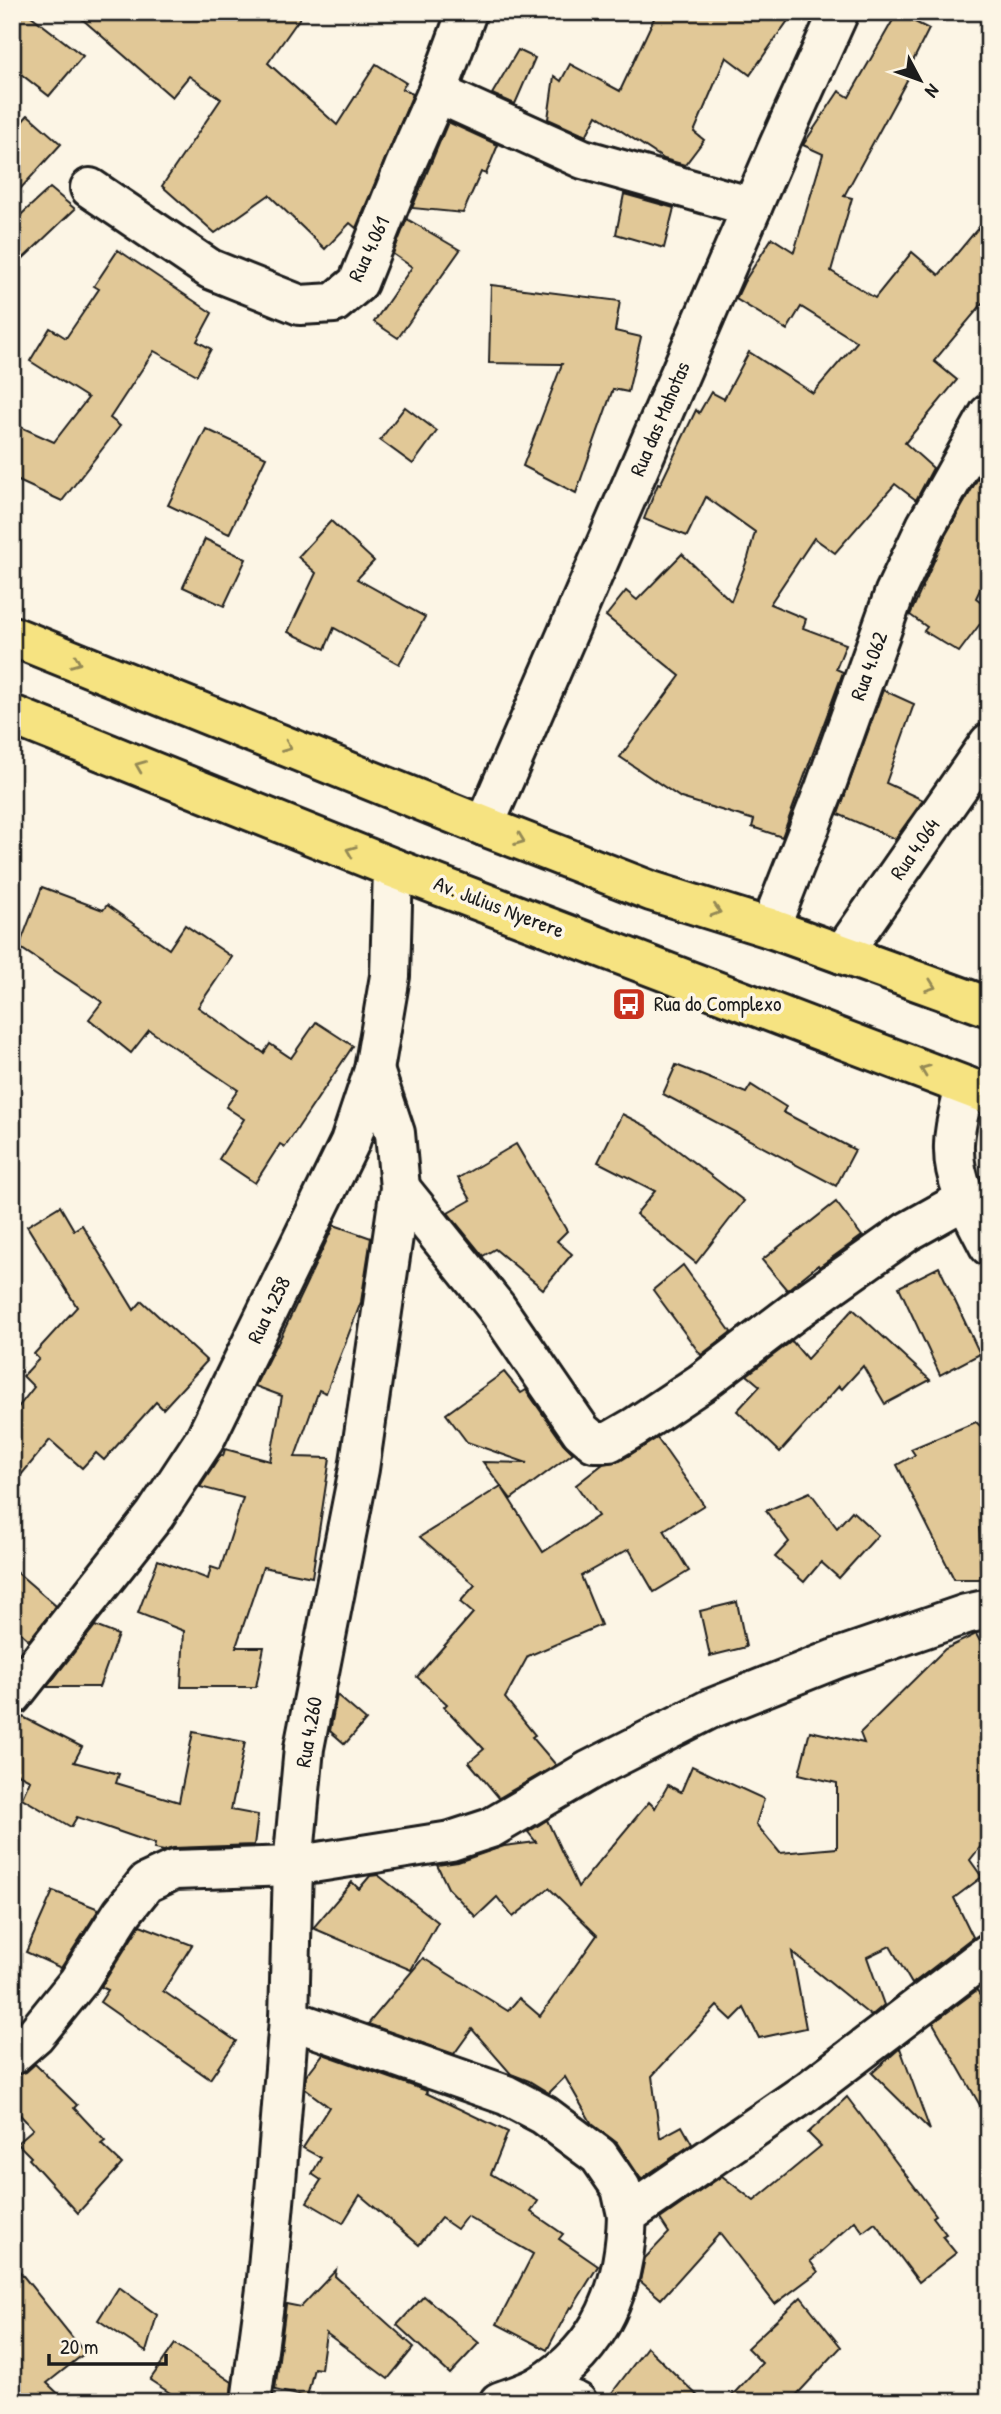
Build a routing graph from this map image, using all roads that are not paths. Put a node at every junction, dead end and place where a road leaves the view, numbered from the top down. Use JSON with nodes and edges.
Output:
{"nodes":[{"id":1,"x":467,"y":12,"type":"edge"},
{"id":2,"x":839,"y":12,"type":"edge"},
{"id":3,"x":437,"y":93,"type":"junction"},
{"id":4,"x":90,"y":188,"type":"dead end"},
{"id":5,"x":752,"y":207,"type":"junction"},
{"id":6,"x":989,"y":414,"type":"edge"},
{"id":7,"x":12,"y":636,"type":"edge"},
{"id":8,"x":12,"y":715,"type":"edge"},
{"id":9,"x":989,"y":743,"type":"edge"},
{"id":10,"x":484,"y":826,"type":"junction"},
{"id":11,"x":393,"y":868,"type":"junction"},
{"id":12,"x":770,"y":928,"type":"junction"},
{"id":13,"x":842,"y":954,"type":"junction"},
{"id":14,"x":989,"y":1007,"type":"edge"},
{"id":15,"x":374,"y":1070,"type":"junction"},
{"id":16,"x":977,"y":1090,"type":"edge"},
{"id":17,"x":400,"y":1188,"type":"junction"},
{"id":18,"x":966,"y":1199,"type":"junction"},
{"id":19,"x":989,"y":1246,"type":"edge"},
{"id":20,"x":989,"y":1609,"type":"edge"},
{"id":21,"x":12,"y":1696,"type":"edge"},
{"id":22,"x":293,"y":1866,"type":"junction"},
{"id":23,"x":989,"y":1952,"type":"edge"},
{"id":24,"x":289,"y":2019,"type":"junction"},
{"id":25,"x":12,"y":2055,"type":"edge"},
{"id":26,"x":627,"y":2215,"type":"junction"},
{"id":27,"x":538,"y":2387,"type":"junction"},
{"id":28,"x":251,"y":2402,"type":"edge"},
{"id":29,"x":499,"y":2402,"type":"edge"},
{"id":30,"x":577,"y":2402,"type":"edge"}],
"edges":[{"from":1,"to":3,"type":"street","name":"Rua 4.061"},
{"from":2,"to":5,"type":"street","name":"Rua das Mahotas"},
{"from":3,"to":4,"type":"street","name":"Rua 4.061"},
{"from":3,"to":5,"type":"street"},
{"from":5,"to":10,"type":"street","name":"Rua das Mahotas"},
{"from":6,"to":12,"type":"street","name":"Rua 4.062"},
{"from":7,"to":10,"type":"main road","one_way":true},
{"from":11,"to":8,"type":"main road","name":"Av. Julius Nyerere","one_way":true},
{"from":9,"to":13,"type":"street","name":"Rua 4.064"},
{"from":10,"to":12,"type":"main road","one_way":true},
{"from":11,"to":15,"type":"street","name":"Rua 4.258"},
{"from":16,"to":11,"type":"main road","name":"Av. Julius Nyerere","one_way":true},
{"from":12,"to":13,"type":"main road"},
{"from":13,"to":14,"type":"main road","one_way":true},
{"from":15,"to":17,"type":"street","name":"Rua 4.260"},
{"from":15,"to":21,"type":"street","name":"Rua 4.258"},
{"from":16,"to":18,"type":"street"},
{"from":17,"to":18,"type":"street"},
{"from":17,"to":22,"type":"street","name":"Rua 4.260"},
{"from":18,"to":19,"type":"street"},
{"from":20,"to":22,"type":"street"},
{"from":22,"to":24,"type":"street","name":"Rua 4.260"},
{"from":22,"to":25,"type":"street"},
{"from":23,"to":26,"type":"street"},
{"from":24,"to":26,"type":"street"},
{"from":24,"to":28,"type":"street","name":"Rua 4.260"},
{"from":26,"to":27,"type":"street"},
{"from":27,"to":29,"type":"street"},
{"from":27,"to":30,"type":"street"}]}
